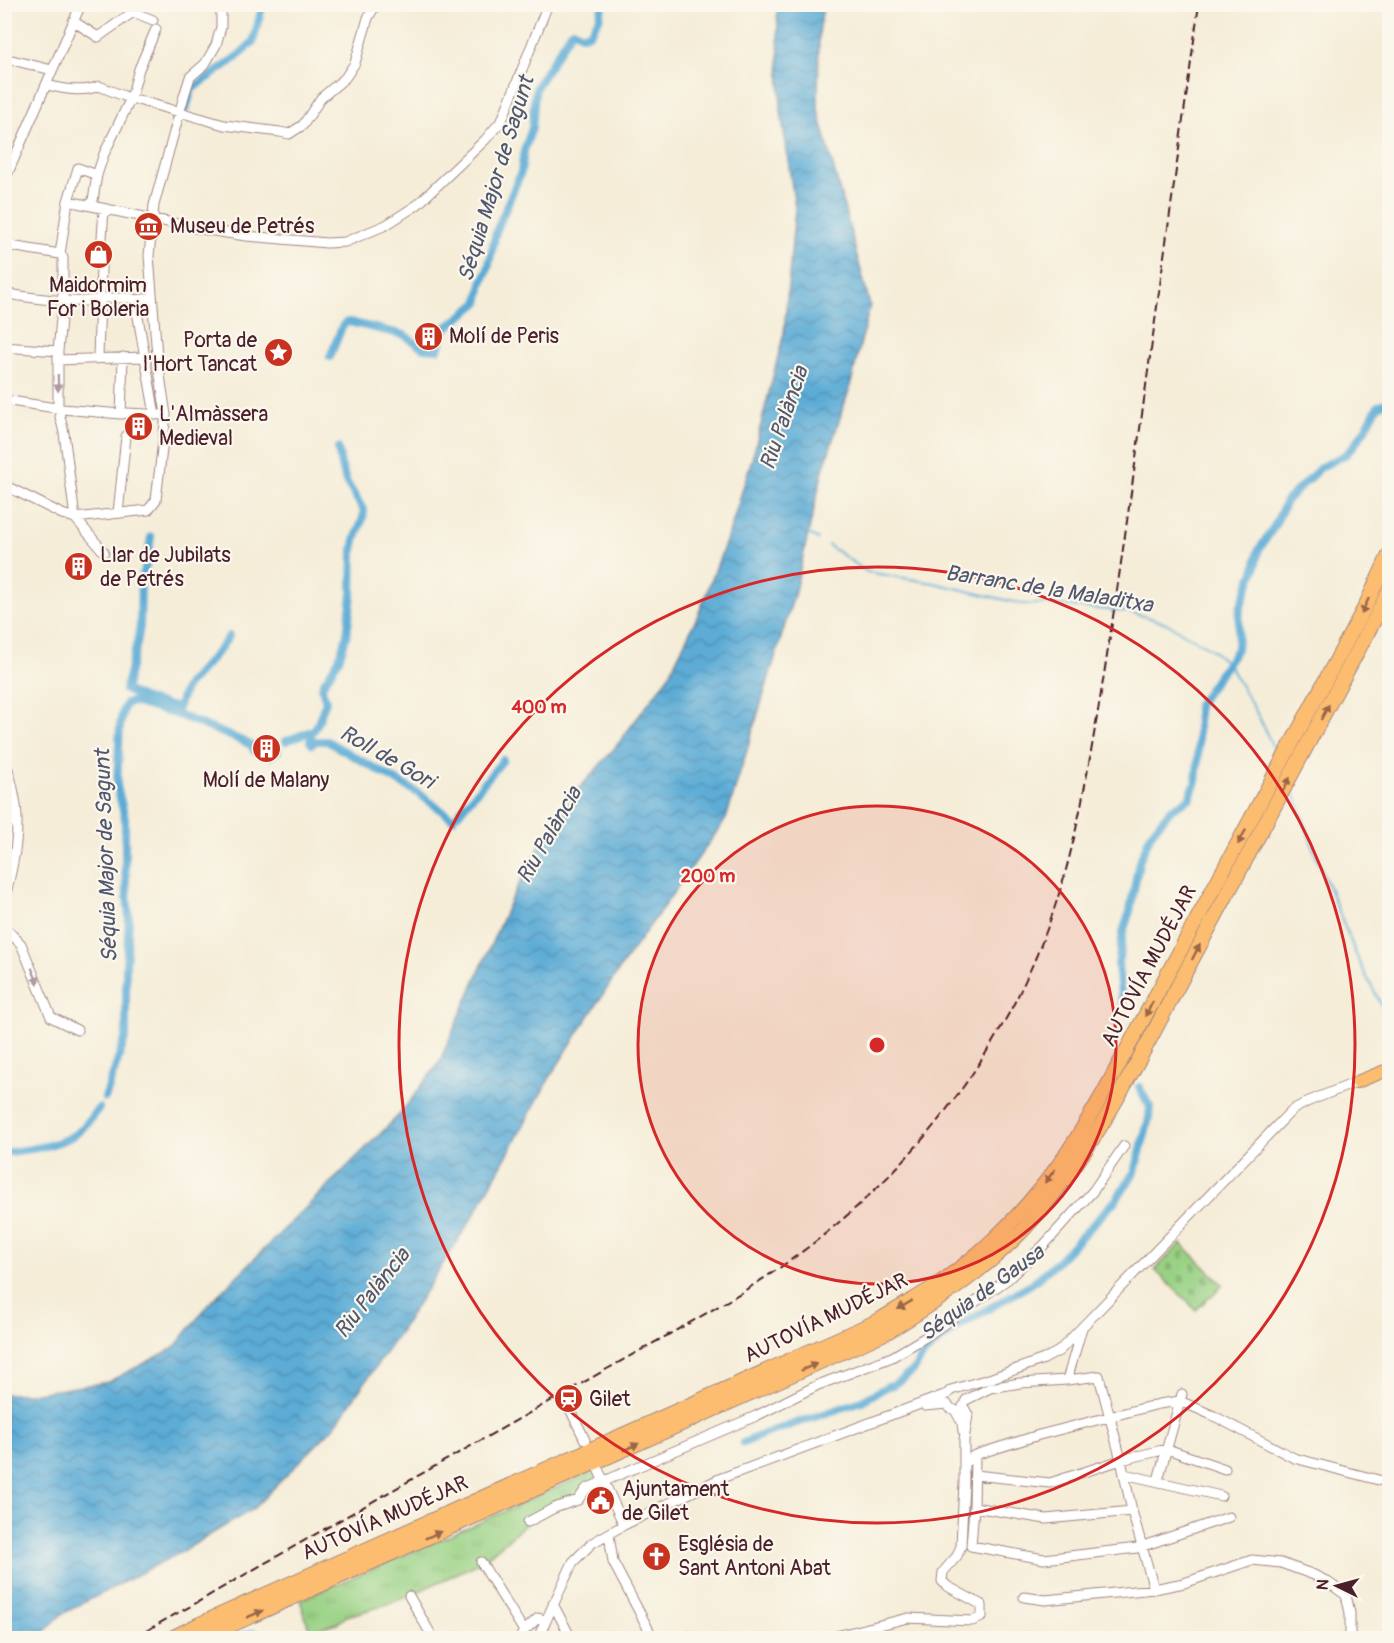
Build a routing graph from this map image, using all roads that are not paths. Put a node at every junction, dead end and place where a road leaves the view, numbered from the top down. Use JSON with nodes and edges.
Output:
{"nodes":[{"id":1,"x":81,"y":4,"type":"edge"},
{"id":2,"x":221,"y":4,"type":"edge"},
{"id":3,"x":376,"y":4,"type":"edge"},
{"id":4,"x":548,"y":4,"type":"edge"},
{"id":5,"x":73,"y":21,"type":"junction"},
{"id":6,"x":4,"y":58,"type":"edge"},
{"id":7,"x":52,"y":70,"type":"junction"},
{"id":8,"x":47,"y":85,"type":"junction"},
{"id":9,"x":131,"y":98,"type":"junction"},
{"id":10,"x":179,"y":112,"type":"junction"},
{"id":11,"x":97,"y":175,"type":"junction"},
{"id":12,"x":4,"y":182,"type":"edge"},
{"id":13,"x":68,"y":201,"type":"junction"},
{"id":14,"x":92,"y":206,"type":"junction"},
{"id":15,"x":104,"y":208,"type":"junction"},
{"id":16,"x":152,"y":219,"type":"junction"},
{"id":17,"x":4,"y":244,"type":"edge"},
{"id":18,"x":60,"y":254,"type":"junction"},
{"id":19,"x":4,"y":293,"type":"edge"},
{"id":20,"x":101,"y":298,"type":"junction"},
{"id":21,"x":152,"y":298,"type":"junction"},
{"id":22,"x":63,"y":300,"type":"junction"},
{"id":23,"x":135,"y":300,"type":"junction"},
{"id":24,"x":4,"y":347,"type":"edge"},
{"id":25,"x":58,"y":355,"type":"junction"},
{"id":26,"x":98,"y":357,"type":"junction"},
{"id":27,"x":123,"y":357,"type":"junction"},
{"id":28,"x":145,"y":357,"type":"junction"},
{"id":29,"x":4,"y":400,"type":"edge"},
{"id":30,"x":58,"y":408,"type":"junction"},
{"id":31,"x":121,"y":414,"type":"junction"},
{"id":32,"x":155,"y":415,"type":"junction"},
{"id":33,"x":166,"y":415,"type":"junction"},
{"id":34,"x":126,"y":436,"type":"dead end"},
{"id":35,"x":4,"y":485,"type":"edge"},
{"id":36,"x":118,"y":513,"type":"junction"},
{"id":37,"x":75,"y":518,"type":"junction"},
{"id":38,"x":104,"y":552,"type":"dead end"},
{"id":39,"x":1389,"y":553,"type":"edge"},
{"id":40,"x":1389,"y":588,"type":"edge"},
{"id":41,"x":4,"y":757,"type":"edge"},
{"id":42,"x":4,"y":822,"type":"edge"},
{"id":43,"x":17,"y":822,"type":"junction"},
{"id":44,"x":4,"y":901,"type":"edge"},
{"id":45,"x":4,"y":927,"type":"edge"},
{"id":46,"x":77,"y":1030,"type":"dead end"},
{"id":47,"x":1389,"y":1069,"type":"edge"},
{"id":48,"x":1357,"y":1082,"type":"joint"},
{"id":49,"x":1124,"y":1146,"type":"dead end"},
{"id":50,"x":1082,"y":1327,"type":"junction"},
{"id":51,"x":992,"y":1378,"type":"junction"},
{"id":52,"x":1067,"y":1380,"type":"junction"},
{"id":53,"x":1181,"y":1398,"type":"junction"},
{"id":54,"x":957,"y":1402,"type":"junction"},
{"id":55,"x":571,"y":1411,"type":"dead end"},
{"id":56,"x":1110,"y":1417,"type":"junction"},
{"id":57,"x":585,"y":1440,"type":"dead end"},
{"id":58,"x":1167,"y":1449,"type":"junction"},
{"id":59,"x":975,"y":1455,"type":"junction"},
{"id":60,"x":1121,"y":1460,"type":"junction"},
{"id":61,"x":964,"y":1463,"type":"junction"},
{"id":62,"x":598,"y":1469,"type":"dead end"},
{"id":63,"x":1225,"y":1469,"type":"dead end"},
{"id":64,"x":1124,"y":1474,"type":"junction"},
{"id":65,"x":975,"y":1475,"type":"junction"},
{"id":66,"x":1158,"y":1480,"type":"junction"},
{"id":67,"x":604,"y":1481,"type":"junction"},
{"id":68,"x":1389,"y":1483,"type":"edge"},
{"id":69,"x":1221,"y":1496,"type":"dead end"},
{"id":70,"x":974,"y":1507,"type":"junction"},
{"id":71,"x":1132,"y":1511,"type":"junction"},
{"id":72,"x":1229,"y":1517,"type":"dead end"},
{"id":73,"x":528,"y":1522,"type":"dead end"},
{"id":74,"x":624,"y":1525,"type":"junction"},
{"id":75,"x":609,"y":1533,"type":"junction"},
{"id":76,"x":1142,"y":1547,"type":"junction"},
{"id":77,"x":481,"y":1562,"type":"dead end"},
{"id":78,"x":1154,"y":1589,"type":"junction"},
{"id":79,"x":409,"y":1596,"type":"dead end"},
{"id":80,"x":1024,"y":1597,"type":"dead end"},
{"id":81,"x":553,"y":1604,"type":"junction"},
{"id":82,"x":546,"y":1621,"type":"junction"},
{"id":83,"x":522,"y":1635,"type":"edge"},
{"id":84,"x":172,"y":1638,"type":"edge"},
{"id":85,"x":202,"y":1638,"type":"edge"},
{"id":86,"x":433,"y":1638,"type":"edge"},
{"id":87,"x":538,"y":1638,"type":"edge"},
{"id":88,"x":571,"y":1638,"type":"edge"},
{"id":89,"x":653,"y":1638,"type":"edge"},
{"id":90,"x":834,"y":1638,"type":"edge"},
{"id":91,"x":1350,"y":1638,"type":"edge"}],
"edges":[{"from":1,"to":5,"type":"street"},
{"from":2,"to":10,"type":"street"},
{"from":3,"to":10,"type":"street"},
{"from":4,"to":16,"type":"street"},
{"from":5,"to":7,"type":"street"},
{"from":5,"to":9,"type":"street"},
{"from":6,"to":7,"type":"street"},
{"from":7,"to":8,"type":"street"},
{"from":8,"to":9,"type":"street"},
{"from":8,"to":12,"type":"street"},
{"from":9,"to":10,"type":"street"},
{"from":9,"to":11,"type":"street"},
{"from":10,"to":16,"type":"street"},
{"from":11,"to":13,"type":"street"},
{"from":11,"to":14,"type":"street"},
{"from":13,"to":14,"type":"street"},
{"from":13,"to":18,"type":"street"},
{"from":14,"to":15,"type":"street"},
{"from":15,"to":16,"type":"street"},
{"from":15,"to":20,"type":"street"},
{"from":16,"to":21,"type":"street"},
{"from":17,"to":18,"type":"street"},
{"from":18,"to":22,"type":"street"},
{"from":19,"to":22,"type":"street"},
{"from":20,"to":22,"type":"street"},
{"from":20,"to":23,"type":"street"},
{"from":20,"to":26,"type":"street"},
{"from":21,"to":23,"type":"street"},
{"from":21,"to":33,"type":"street"},
{"from":22,"to":25,"type":"street"},
{"from":23,"to":28,"type":"street"},
{"from":24,"to":25,"type":"street"},
{"from":25,"to":26,"type":"street"},
{"from":25,"to":30,"type":"street","one_way":true},
{"from":26,"to":27,"type":"street"},
{"from":27,"to":28,"type":"street"},
{"from":27,"to":31,"type":"street"},
{"from":28,"to":32,"type":"street"},
{"from":29,"to":30,"type":"street"},
{"from":30,"to":31,"type":"street"},
{"from":30,"to":37,"type":"street"},
{"from":31,"to":32,"type":"street"},
{"from":32,"to":33,"type":"street"},
{"from":33,"to":36,"type":"street"},
{"from":34,"to":36,"type":"street"},
{"from":35,"to":37,"type":"street"},
{"from":36,"to":37,"type":"street"},
{"from":37,"to":38,"type":"street"},
{"from":39,"to":84,"type":"highway","name":"AUTOVÍA MUDÉJAR","one_way":true},
{"from":85,"to":40,"type":"highway","name":"AUTOVÍA MUDÉJAR","one_way":true},
{"from":41,"to":43,"type":"street"},
{"from":42,"to":43,"type":"street"},
{"from":43,"to":44,"type":"street"},
{"from":45,"to":46,"type":"street","one_way":true},
{"from":47,"to":48,"type":"main road"},
{"from":48,"to":50,"type":"street"},
{"from":49,"to":67,"type":"street"},
{"from":50,"to":51,"type":"street"},
{"from":50,"to":52,"type":"street"},
{"from":51,"to":54,"type":"street"},
{"from":51,"to":54,"type":"street"},
{"from":52,"to":54,"type":"street"},
{"from":52,"to":56,"type":"street"},
{"from":53,"to":56,"type":"street"},
{"from":53,"to":58,"type":"street"},
{"from":53,"to":68,"type":"street"},
{"from":54,"to":61,"type":"street"},
{"from":54,"to":74,"type":"street"},
{"from":55,"to":57,"type":"street"},
{"from":56,"to":59,"type":"street"},
{"from":56,"to":60,"type":"street"},
{"from":58,"to":60,"type":"street"},
{"from":58,"to":63,"type":"street"},
{"from":58,"to":66,"type":"street"},
{"from":59,"to":61,"type":"street"},
{"from":59,"to":65,"type":"street"},
{"from":60,"to":64,"type":"street"},
{"from":60,"to":65,"type":"street"},
{"from":61,"to":90,"type":"street"},
{"from":62,"to":67,"type":"street"},
{"from":64,"to":66,"type":"street"},
{"from":64,"to":71,"type":"street"},
{"from":65,"to":70,"type":"street"},
{"from":66,"to":69,"type":"street"},
{"from":67,"to":73,"type":"street"},
{"from":67,"to":74,"type":"street"},
{"from":70,"to":71,"type":"street"},
{"from":70,"to":76,"type":"street"},
{"from":71,"to":76,"type":"street"},
{"from":72,"to":76,"type":"street"},
{"from":74,"to":75,"type":"street"},
{"from":75,"to":81,"type":"street"},
{"from":75,"to":89,"type":"street"},
{"from":76,"to":78,"type":"street"},
{"from":77,"to":83,"type":"street"},
{"from":78,"to":80,"type":"street"},
{"from":78,"to":91,"type":"street"},
{"from":79,"to":86,"type":"street"},
{"from":81,"to":82,"type":"street"},
{"from":81,"to":88,"type":"street"},
{"from":82,"to":83,"type":"street"},
{"from":82,"to":87,"type":"street"}]}
